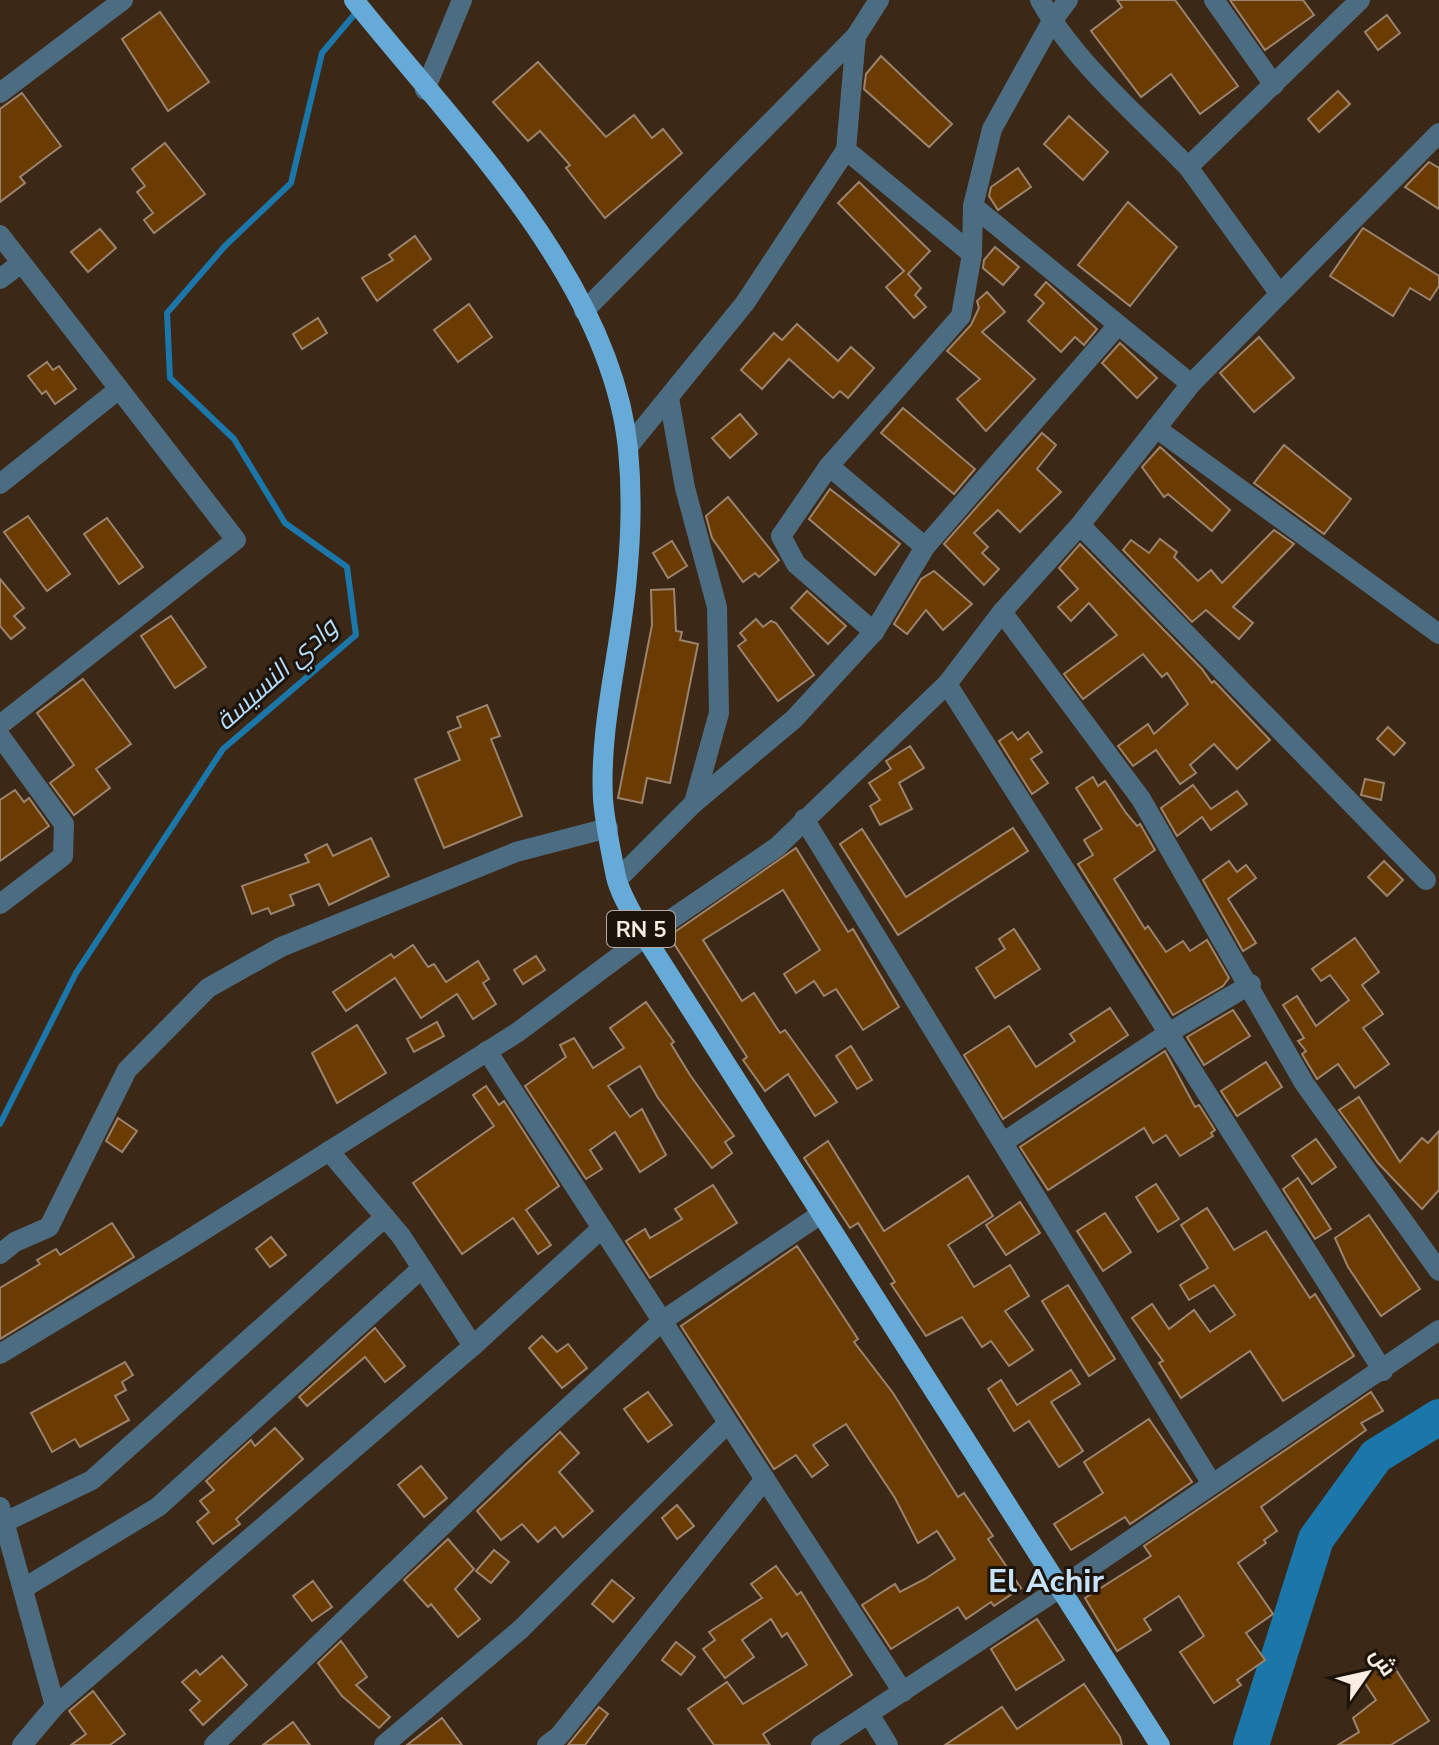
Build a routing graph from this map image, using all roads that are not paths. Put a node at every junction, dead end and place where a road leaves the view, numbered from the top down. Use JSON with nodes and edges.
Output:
{"nodes":[{"id":1,"x":123,"y":0,"type":"edge"},
{"id":2,"x":354,"y":0,"type":"edge"},
{"id":3,"x":462,"y":0,"type":"edge"},
{"id":4,"x":879,"y":0,"type":"edge"},
{"id":5,"x":1040,"y":0,"type":"edge"},
{"id":6,"x":1068,"y":0,"type":"edge"},
{"id":7,"x":1214,"y":0,"type":"edge"},
{"id":8,"x":1360,"y":0,"type":"edge"},
{"id":9,"x":1052,"y":21,"type":"junction"},
{"id":10,"x":856,"y":36,"type":"junction"},
{"id":11,"x":1274,"y":85,"type":"junction"},
{"id":12,"x":425,"y":90,"type":"junction"},
{"id":13,"x":0,"y":93,"type":"edge"},
{"id":14,"x":1439,"y":133,"type":"edge"},
{"id":15,"x":846,"y":150,"type":"junction"},
{"id":16,"x":1188,"y":167,"type":"junction"},
{"id":17,"x":973,"y":206,"type":"junction"},
{"id":18,"x":0,"y":235,"type":"edge"},
{"id":19,"x":972,"y":254,"type":"junction"},
{"id":20,"x":21,"y":263,"type":"junction"},
{"id":21,"x":0,"y":279,"type":"edge"},
{"id":22,"x":1279,"y":293,"type":"junction"},
{"id":23,"x":584,"y":311,"type":"junction"},
{"id":24,"x":1118,"y":325,"type":"junction"},
{"id":25,"x":1191,"y":384,"type":"junction"},
{"id":26,"x":119,"y":389,"type":"junction"},
{"id":27,"x":669,"y":398,"type":"junction"},
{"id":28,"x":1156,"y":428,"type":"junction"},
{"id":29,"x":628,"y":447,"type":"junction"},
{"id":30,"x":829,"y":466,"type":"junction"},
{"id":31,"x":0,"y":484,"type":"edge"},
{"id":32,"x":1080,"y":525,"type":"junction"},
{"id":33,"x":925,"y":547,"type":"junction"},
{"id":34,"x":1002,"y":612,"type":"junction"},
{"id":35,"x":874,"y":632,"type":"junction"},
{"id":36,"x":1439,"y":634,"type":"edge"},
{"id":37,"x":947,"y":684,"type":"junction"},
{"id":38,"x":0,"y":725,"type":"edge"},
{"id":39,"x":0,"y":736,"type":"edge"},
{"id":40,"x":694,"y":803,"type":"junction"},
{"id":41,"x":804,"y":819,"type":"junction"},
{"id":42,"x":608,"y":828,"type":"junction"},
{"id":43,"x":617,"y":880,"type":"junction"},
{"id":44,"x":1426,"y":880,"type":"dead end"},
{"id":45,"x":0,"y":904,"type":"edge"},
{"id":46,"x":645,"y":937,"type":"junction"},
{"id":47,"x":1251,"y":984,"type":"junction"},
{"id":48,"x":1170,"y":1032,"type":"junction"},
{"id":49,"x":487,"y":1051,"type":"junction"},
{"id":50,"x":1005,"y":1141,"type":"junction"},
{"id":51,"x":329,"y":1151,"type":"junction"},
{"id":52,"x":821,"y":1214,"type":"junction"},
{"id":53,"x":385,"y":1217,"type":"junction"},
{"id":54,"x":602,"y":1228,"type":"junction"},
{"id":55,"x":0,"y":1254,"type":"edge"},
{"id":56,"x":422,"y":1268,"type":"junction"},
{"id":57,"x":1439,"y":1271,"type":"edge"},
{"id":58,"x":662,"y":1321,"type":"junction"},
{"id":59,"x":1439,"y":1330,"type":"edge"},
{"id":60,"x":473,"y":1346,"type":"junction"},
{"id":61,"x":0,"y":1354,"type":"edge"},
{"id":62,"x":1383,"y":1371,"type":"junction"},
{"id":63,"x":728,"y":1423,"type":"junction"},
{"id":64,"x":765,"y":1479,"type":"junction"},
{"id":65,"x":1212,"y":1484,"type":"junction"},
{"id":66,"x":2,"y":1514,"type":"edge"},
{"id":67,"x":24,"y":1588,"type":"junction"},
{"id":68,"x":1060,"y":1588,"type":"junction"},
{"id":69,"x":903,"y":1692,"type":"junction"},
{"id":70,"x":55,"y":1706,"type":"junction"},
{"id":71,"x":869,"y":1714,"type":"junction"},
{"id":72,"x":22,"y":1745,"type":"edge"},
{"id":73,"x":214,"y":1745,"type":"edge"},
{"id":74,"x":384,"y":1745,"type":"edge"},
{"id":75,"x":547,"y":1745,"type":"edge"},
{"id":76,"x":821,"y":1745,"type":"edge"},
{"id":77,"x":888,"y":1745,"type":"edge"},
{"id":78,"x":1160,"y":1745,"type":"edge"}],
"edges":[{"from":1,"to":13,"type":"street"},
{"from":2,"to":12,"type":"main road","number":"RN 5"},
{"from":3,"to":12,"type":"street"},
{"from":4,"to":10,"type":"street"},
{"from":5,"to":9,"type":"street"},
{"from":6,"to":9,"type":"street"},
{"from":7,"to":11,"type":"street"},
{"from":8,"to":11,"type":"street"},
{"from":9,"to":16,"type":"street"},
{"from":9,"to":17,"type":"street"},
{"from":10,"to":15,"type":"street"},
{"from":10,"to":23,"type":"street"},
{"from":11,"to":16,"type":"street"},
{"from":12,"to":23,"type":"main road","number":"RN 5"},
{"from":14,"to":22,"type":"street"},
{"from":15,"to":19,"type":"street"},
{"from":15,"to":27,"type":"street"},
{"from":16,"to":22,"type":"street"},
{"from":17,"to":19,"type":"street"},
{"from":17,"to":24,"type":"street"},
{"from":18,"to":20,"type":"street"},
{"from":19,"to":30,"type":"street"},
{"from":20,"to":21,"type":"street"},
{"from":20,"to":26,"type":"street"},
{"from":22,"to":25,"type":"street"},
{"from":23,"to":29,"type":"main road","number":"RN 5"},
{"from":24,"to":25,"type":"street"},
{"from":24,"to":33,"type":"street"},
{"from":25,"to":28,"type":"street"},
{"from":26,"to":31,"type":"street"},
{"from":26,"to":38,"type":"street"},
{"from":27,"to":29,"type":"street"},
{"from":27,"to":40,"type":"street"},
{"from":28,"to":32,"type":"street"},
{"from":28,"to":36,"type":"street"},
{"from":29,"to":42,"type":"main road","number":"RN 5"},
{"from":30,"to":33,"type":"street"},
{"from":30,"to":35,"type":"street"},
{"from":32,"to":34,"type":"street"},
{"from":32,"to":44,"type":"street"},
{"from":33,"to":35,"type":"street"},
{"from":34,"to":37,"type":"street"},
{"from":34,"to":47,"type":"street"},
{"from":35,"to":40,"type":"street"},
{"from":37,"to":41,"type":"street"},
{"from":37,"to":48,"type":"street"},
{"from":39,"to":45,"type":"street"},
{"from":40,"to":43,"type":"street"},
{"from":41,"to":46,"type":"street"},
{"from":41,"to":50,"type":"street"},
{"from":42,"to":43,"type":"main road","number":"RN 5"},
{"from":42,"to":55,"type":"street"},
{"from":43,"to":46,"type":"main road","number":"RN 5"},
{"from":46,"to":49,"type":"street"},
{"from":46,"to":52,"type":"main road","number":"RN 5"},
{"from":47,"to":48,"type":"street"},
{"from":47,"to":57,"type":"street"},
{"from":48,"to":50,"type":"street"},
{"from":48,"to":62,"type":"street"},
{"from":49,"to":51,"type":"street"},
{"from":49,"to":54,"type":"street"},
{"from":50,"to":65,"type":"street"},
{"from":51,"to":53,"type":"street"},
{"from":51,"to":61,"type":"street"},
{"from":52,"to":58,"type":"street"},
{"from":52,"to":68,"type":"main road","number":"RN 5"},
{"from":53,"to":56,"type":"street"},
{"from":53,"to":66,"type":"street"},
{"from":54,"to":58,"type":"street"},
{"from":54,"to":60,"type":"street"},
{"from":56,"to":60,"type":"street"},
{"from":56,"to":67,"type":"street"},
{"from":58,"to":63,"type":"street"},
{"from":58,"to":73,"type":"street"},
{"from":59,"to":62,"type":"street"},
{"from":60,"to":70,"type":"street"},
{"from":62,"to":65,"type":"street"},
{"from":63,"to":64,"type":"street"},
{"from":63,"to":74,"type":"street"},
{"from":64,"to":69,"type":"street"},
{"from":64,"to":75,"type":"street"},
{"from":65,"to":68,"type":"street"},
{"from":66,"to":67,"type":"street"},
{"from":67,"to":70,"type":"street"},
{"from":68,"to":69,"type":"street"},
{"from":68,"to":78,"type":"main road","number":"RN 5"},
{"from":69,"to":71,"type":"street"},
{"from":70,"to":72,"type":"street"},
{"from":71,"to":76,"type":"street"},
{"from":71,"to":77,"type":"street"}]}
